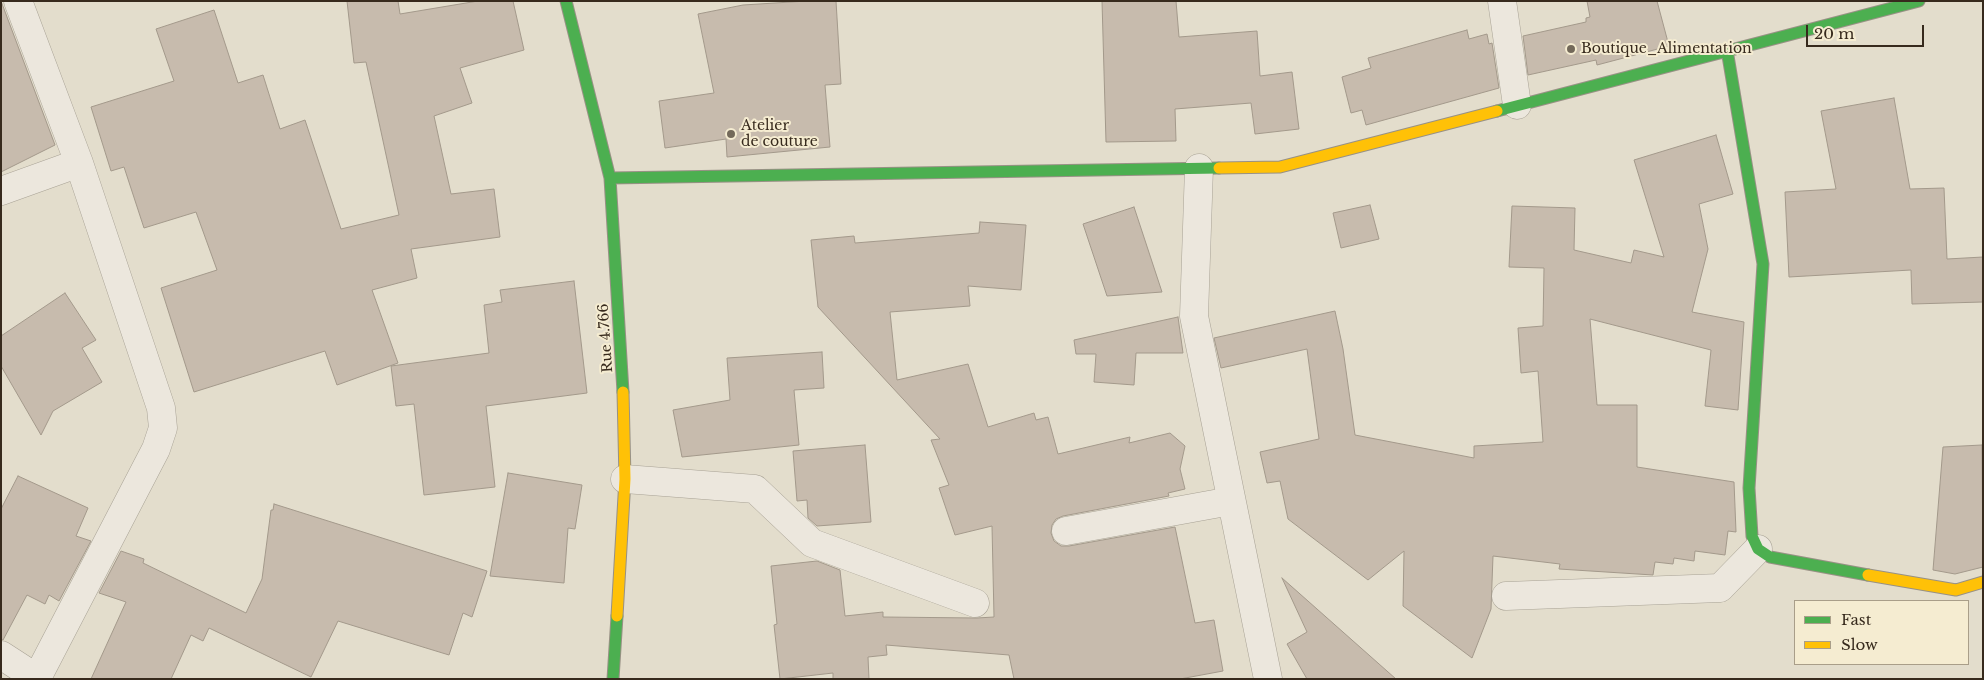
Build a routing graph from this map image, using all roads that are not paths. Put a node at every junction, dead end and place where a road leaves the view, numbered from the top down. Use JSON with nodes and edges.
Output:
{"nodes":[{"id":1,"x":18,"y":1,"type":"edge"},
{"id":2,"x":566,"y":1,"type":"edge"},
{"id":3,"x":1502,"y":1,"type":"edge"},
{"id":4,"x":1919,"y":1,"type":"edge"},
{"id":5,"x":1727,"y":50,"type":"junction"},
{"id":6,"x":1517,"y":105,"type":"junction"},
{"id":7,"x":79,"y":163,"type":"junction"},
{"id":8,"x":1199,"y":168,"type":"junction"},
{"id":9,"x":610,"y":178,"type":"junction"},
{"id":10,"x":1,"y":191,"type":"edge"},
{"id":11,"x":625,"y":479,"type":"junction"},
{"id":12,"x":1231,"y":501,"type":"junction"},
{"id":13,"x":1066,"y":531,"type":"dead end"},
{"id":14,"x":1758,"y":550,"type":"junction"},
{"id":15,"x":1983,"y":582,"type":"edge"},
{"id":16,"x":1506,"y":596,"type":"dead end"},
{"id":17,"x":975,"y":603,"type":"dead end"},
{"id":18,"x":1,"y":655,"type":"edge"},
{"id":19,"x":38,"y":678,"type":"edge"},
{"id":20,"x":613,"y":679,"type":"edge"},
{"id":21,"x":1268,"y":679,"type":"edge"}],
"edges":[{"from":1,"to":7,"type":"street"},
{"from":2,"to":9,"type":"street","name":"Rue 4.766"},
{"from":3,"to":6,"type":"street"},
{"from":4,"to":5,"type":"street"},
{"from":5,"to":6,"type":"street"},
{"from":5,"to":14,"type":"street"},
{"from":6,"to":8,"type":"street"},
{"from":7,"to":10,"type":"street"},
{"from":7,"to":19,"type":"street"},
{"from":8,"to":9,"type":"street"},
{"from":8,"to":12,"type":"street"},
{"from":9,"to":11,"type":"street","name":"Rue 4.766"},
{"from":11,"to":17,"type":"street"},
{"from":11,"to":20,"type":"street","name":"Rue 4.766"},
{"from":12,"to":13,"type":"street"},
{"from":12,"to":21,"type":"street"},
{"from":14,"to":15,"type":"street"},
{"from":14,"to":16,"type":"street"},
{"from":18,"to":19,"type":"street"}]}
